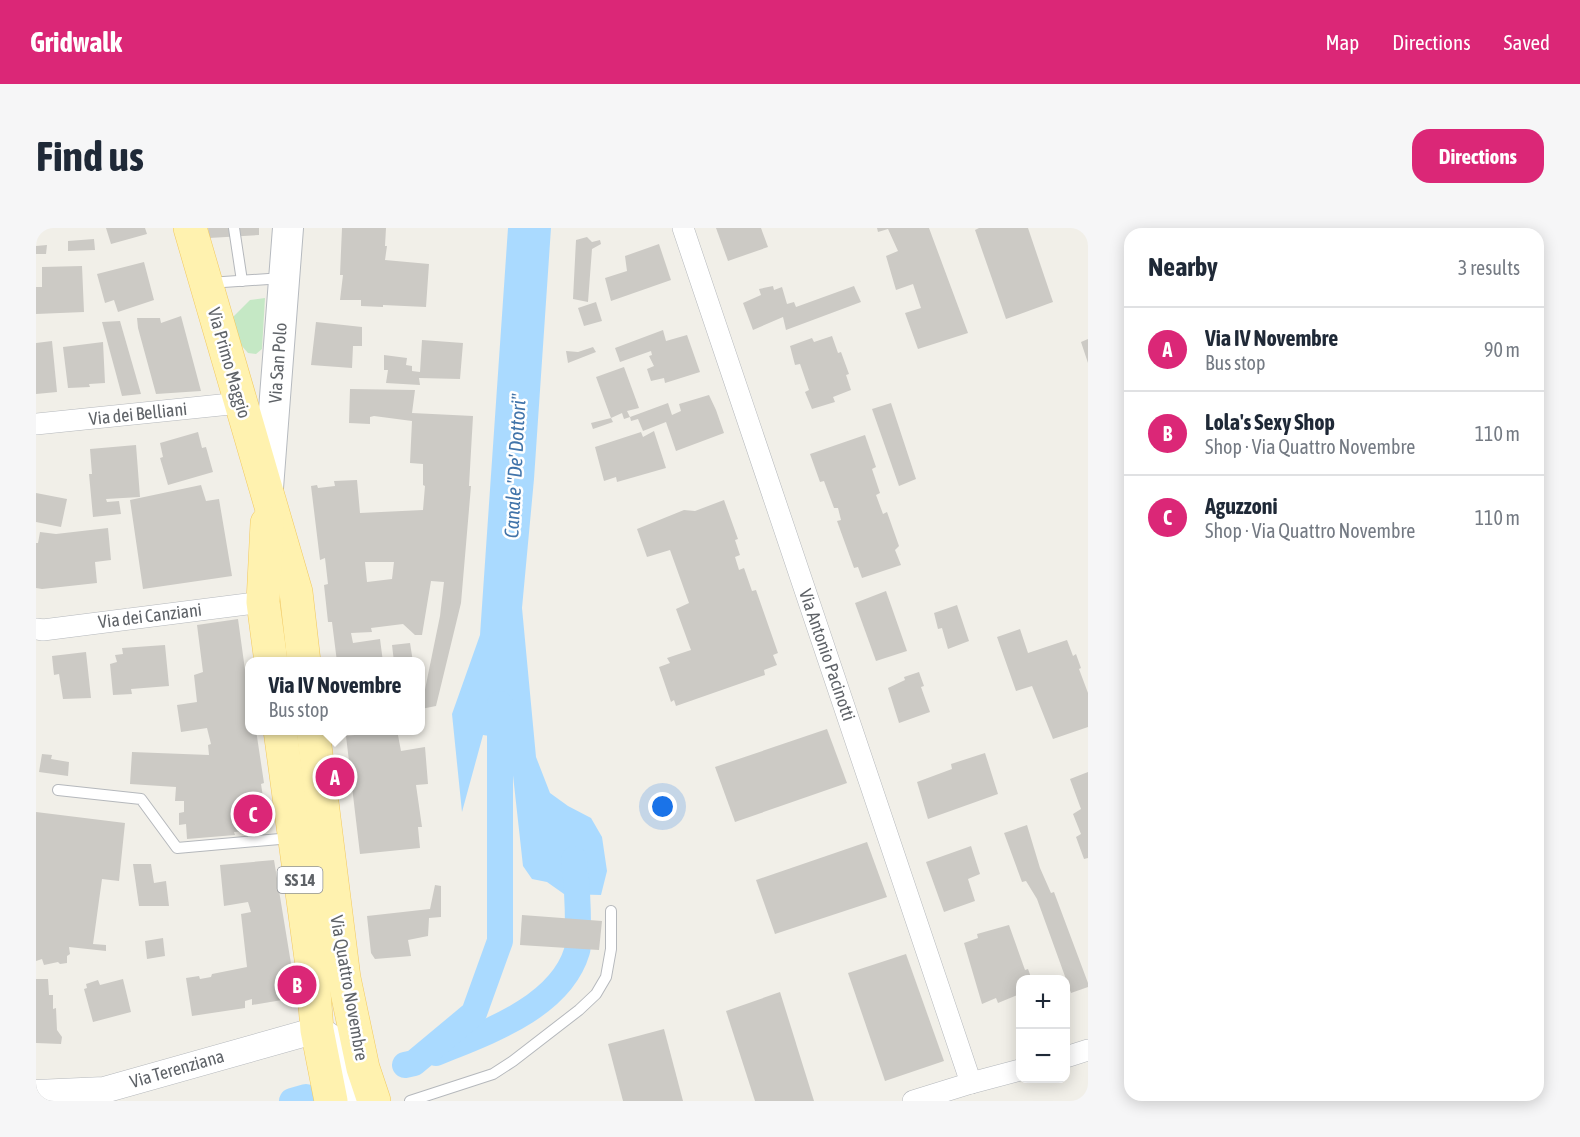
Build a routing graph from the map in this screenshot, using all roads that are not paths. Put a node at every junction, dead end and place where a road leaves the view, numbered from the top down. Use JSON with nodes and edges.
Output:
{"nodes":[{"id":1,"x":190,"y":228,"type":"edge"},
{"id":2,"x":234,"y":228,"type":"edge"},
{"id":3,"x":288,"y":228,"type":"edge"},
{"id":4,"x":683,"y":228,"type":"edge"},
{"id":5,"x":284,"y":278,"type":"junction"},
{"id":6,"x":242,"y":281,"type":"junction"},
{"id":7,"x":206,"y":283,"type":"junction"},
{"id":8,"x":240,"y":403,"type":"junction"},
{"id":9,"x":36,"y":424,"type":"edge"},
{"id":10,"x":268,"y":497,"type":"junction"},
{"id":11,"x":263,"y":602,"type":"junction"},
{"id":12,"x":36,"y":629,"type":"edge"},
{"id":13,"x":270,"y":657,"type":"edge"},
{"id":14,"x":303,"y":657,"type":"edge"},
{"id":15,"x":281,"y":735,"type":"edge"},
{"id":16,"x":314,"y":735,"type":"edge"},
{"id":17,"x":58,"y":790,"type":"dead end"},
{"id":18,"x":295,"y":838,"type":"junction"},
{"id":19,"x":611,"y":911,"type":"dead end"},
{"id":20,"x":316,"y":1030,"type":"junction"},
{"id":21,"x":1088,"y":1050,"type":"edge"},
{"id":22,"x":1070,"y":1055,"type":"edge"},
{"id":23,"x":1016,"y":1071,"type":"edge"},
{"id":24,"x":971,"y":1083,"type":"junction"},
{"id":25,"x":36,"y":1093,"type":"edge"},
{"id":26,"x":331,"y":1101,"type":"edge"},
{"id":27,"x":357,"y":1101,"type":"edge"},
{"id":28,"x":374,"y":1101,"type":"edge"},
{"id":29,"x":410,"y":1101,"type":"edge"},
{"id":30,"x":913,"y":1101,"type":"edge"}],
"edges":[{"from":1,"to":7,"type":"main road","name":"Via Primo Maggio"},
{"from":2,"to":6,"type":"lane"},
{"from":3,"to":5,"type":"main road","name":"Via San Polo"},
{"from":4,"to":24,"type":"street","name":"Via Antonio Pacinotti"},
{"from":5,"to":6,"type":"lane"},
{"from":5,"to":10,"type":"main road","name":"Via San Polo"},
{"from":6,"to":7,"type":"lane"},
{"from":7,"to":8,"type":"main road","name":"Via Primo Maggio"},
{"from":8,"to":9,"type":"street","name":"Via dei Belliani"},
{"from":8,"to":10,"type":"main road","name":"Via Primo Maggio"},
{"from":10,"to":11,"type":"main road"},
{"from":10,"to":14,"type":"main road"},
{"from":11,"to":12,"type":"street","name":"Via dei Canziani"},
{"from":11,"to":13,"type":"main road"},
{"from":15,"to":18,"type":"main road","name":"Via Quattro Novembre","number":"SS 14"},
{"from":16,"to":28,"type":"main road","name":"Via Quattro Novembre"},
{"from":17,"to":18,"type":"lane"},
{"from":18,"to":20,"type":"main road","name":"Via Quattro Novembre","number":"SS 14"},
{"from":19,"to":29,"type":"lane"},
{"from":20,"to":25,"type":"street","name":"Via Terenziana"},
{"from":20,"to":26,"type":"main road","name":"Via Quattro Novembre"},
{"from":20,"to":27,"type":"street"},
{"from":21,"to":22,"type":"street"},
{"from":23,"to":24,"type":"street"},
{"from":24,"to":30,"type":"street"}]}
